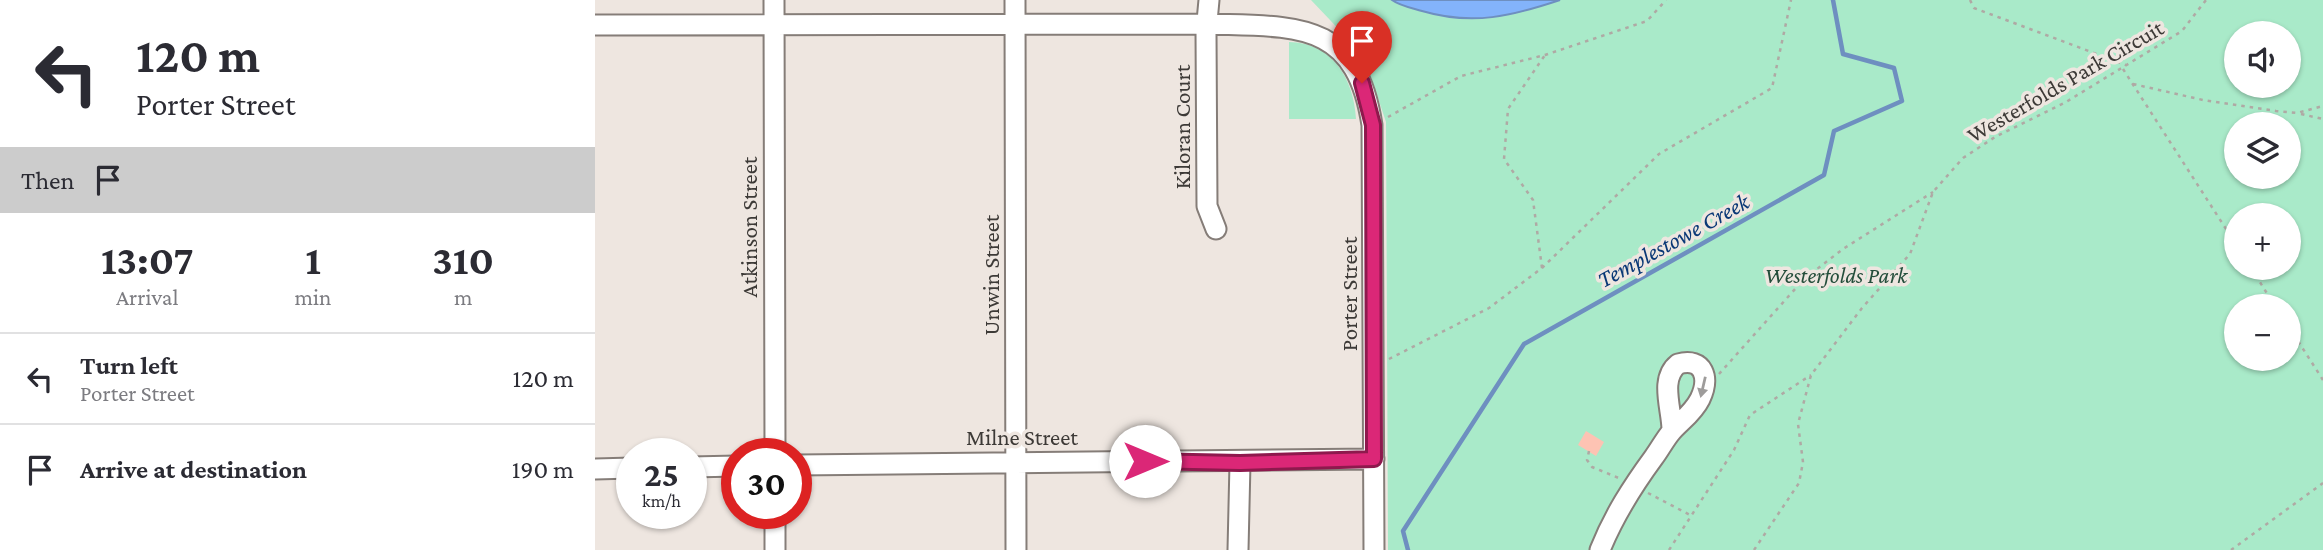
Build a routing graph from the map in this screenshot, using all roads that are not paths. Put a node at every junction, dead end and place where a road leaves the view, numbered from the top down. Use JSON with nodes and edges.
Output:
{"nodes":[{"id":1,"x":773,"y":0,"type":"edge"},
{"id":2,"x":1015,"y":0,"type":"edge"},
{"id":3,"x":1209,"y":0,"type":"edge"},
{"id":4,"x":1015,"y":22,"type":"junction"},
{"id":5,"x":773,"y":23,"type":"junction"},
{"id":6,"x":1208,"y":24,"type":"junction"},
{"id":7,"x":595,"y":25,"type":"edge"},
{"id":8,"x":1216,"y":229,"type":"dead end"},
{"id":9,"x":1672,"y":430,"type":"junction"},
{"id":10,"x":775,"y":438,"type":"edge"},
{"id":11,"x":1374,"y":459,"type":"junction"},
{"id":12,"x":1016,"y":461,"type":"junction"},
{"id":13,"x":1240,"y":463,"type":"junction"},
{"id":14,"x":812,"y":465,"type":"edge"},
{"id":15,"x":616,"y":468,"type":"edge"},
{"id":16,"x":595,"y":469,"type":"edge"},
{"id":17,"x":775,"y":529,"type":"edge"},
{"id":18,"x":775,"y":550,"type":"edge"},
{"id":19,"x":1016,"y":550,"type":"edge"},
{"id":20,"x":1238,"y":550,"type":"edge"},
{"id":21,"x":1374,"y":550,"type":"edge"},
{"id":22,"x":1600,"y":550,"type":"edge"}],
"edges":[{"from":1,"to":5,"type":"street","name":"Atkinson Street"},
{"from":2,"to":4,"type":"street","name":"Unwin Street"},
{"from":3,"to":6,"type":"street","name":"Kiloran Court"},
{"from":4,"to":5,"type":"street"},
{"from":4,"to":6,"type":"street"},
{"from":4,"to":12,"type":"street","name":"Unwin Street"},
{"from":5,"to":7,"type":"street"},
{"from":5,"to":10,"type":"street","name":"Atkinson Street"},
{"from":6,"to":8,"type":"street","name":"Kiloran Court"},
{"from":6,"to":11,"type":"street","name":"Porter Street"},
{"from":9,"to":9,"type":"street","one_way":true},
{"from":9,"to":22,"type":"street"},
{"from":11,"to":13,"type":"street","name":"Milne Street"},
{"from":11,"to":21,"type":"street","name":"Porter Street"},
{"from":12,"to":13,"type":"street","name":"Milne Street"},
{"from":12,"to":14,"type":"street","name":"Milne Street"},
{"from":12,"to":19,"type":"street","name":"Unwin Street"},
{"from":13,"to":20,"type":"street"},
{"from":15,"to":16,"type":"street"},
{"from":17,"to":18,"type":"street"}]}
